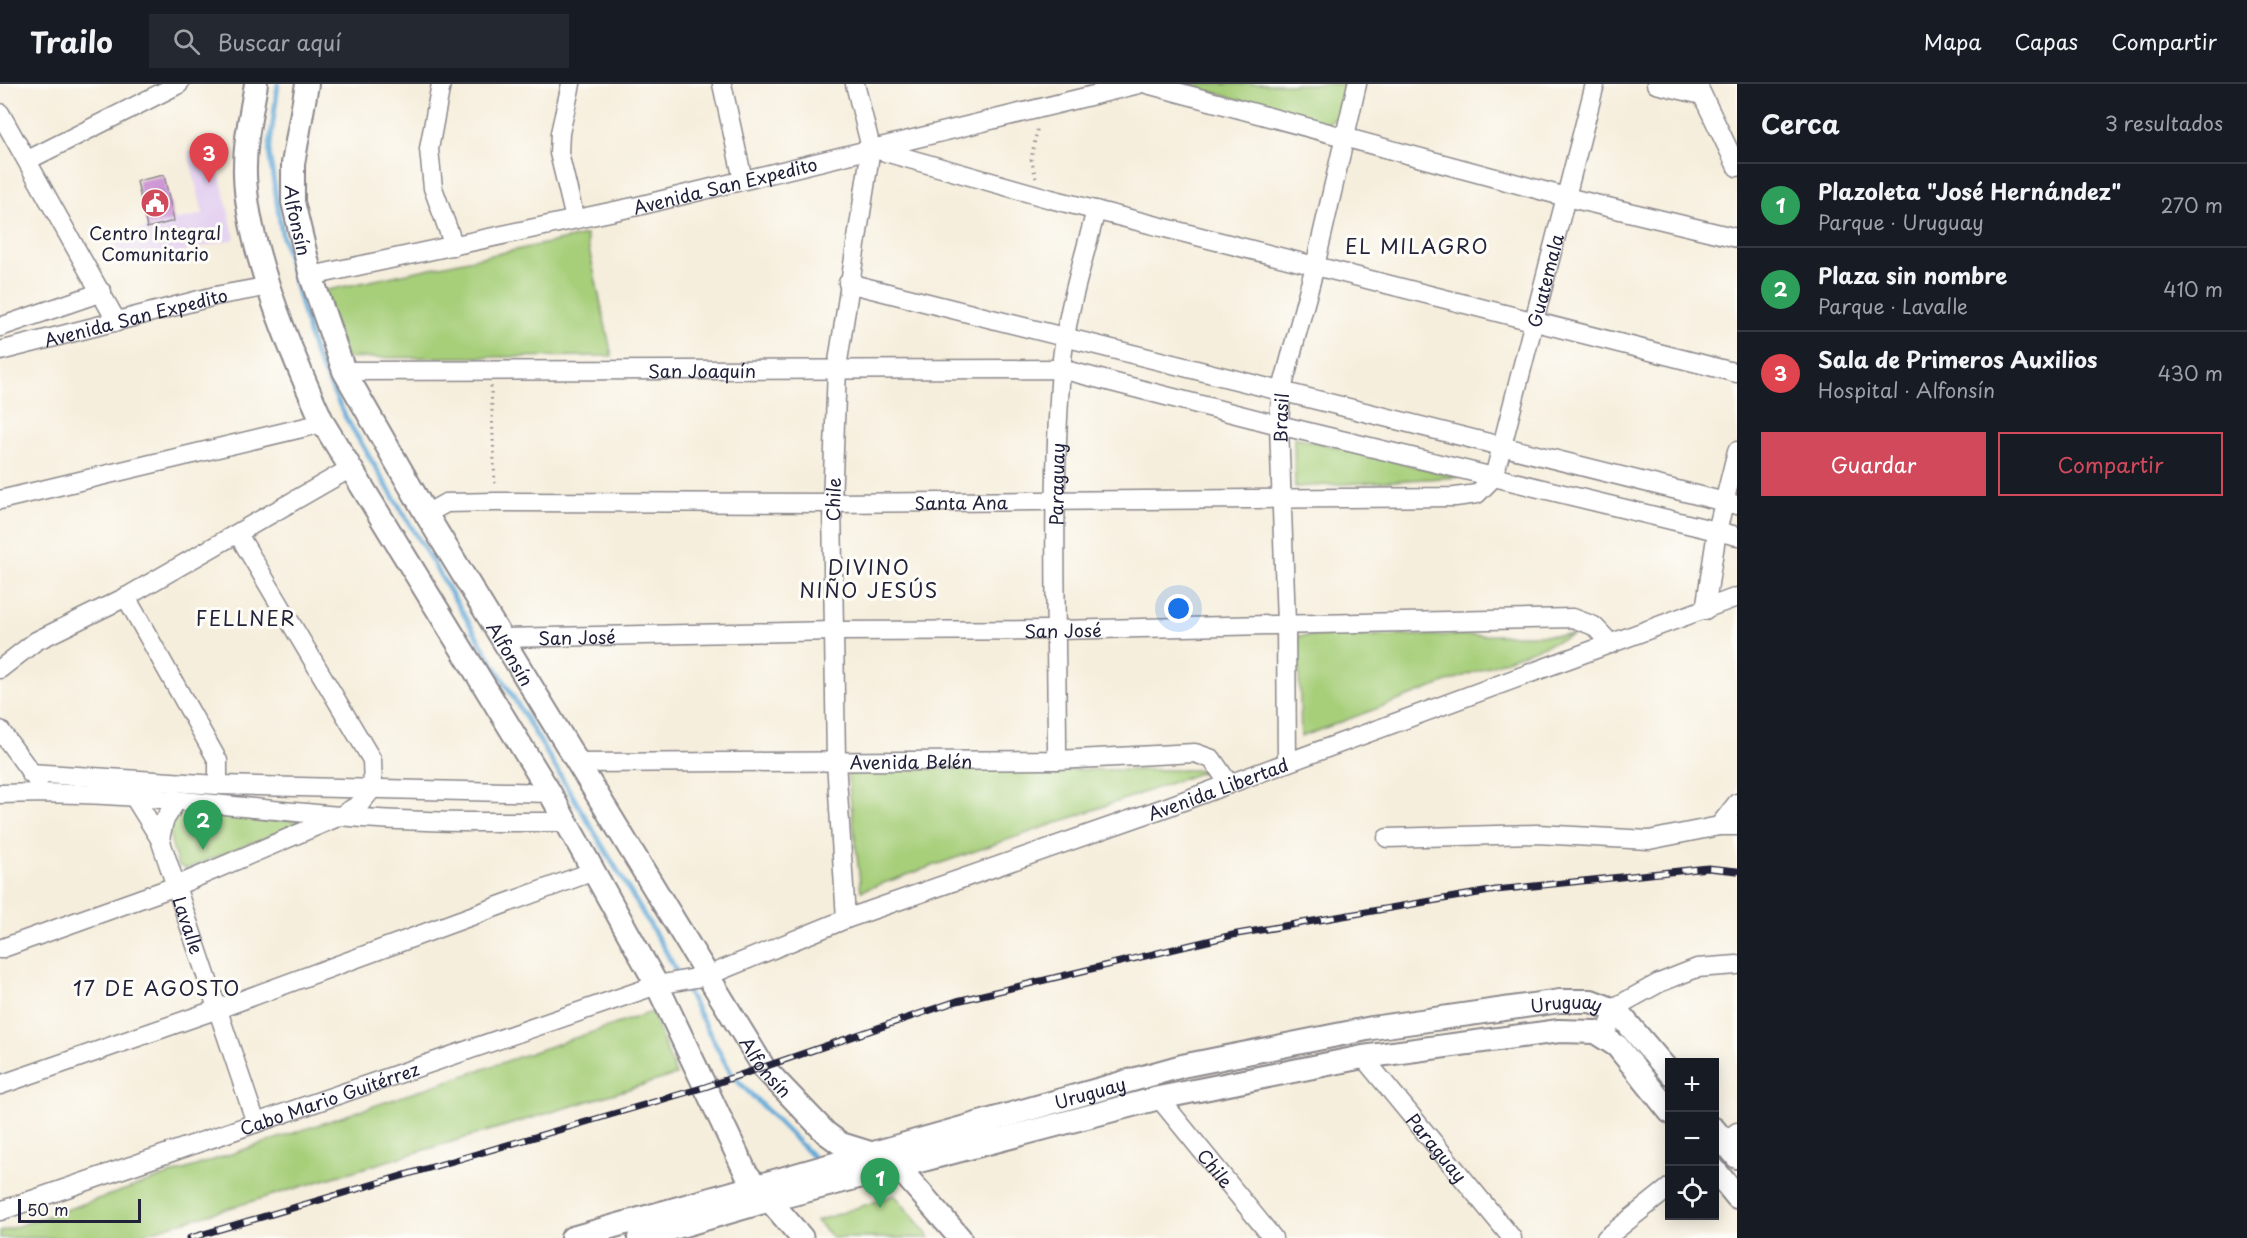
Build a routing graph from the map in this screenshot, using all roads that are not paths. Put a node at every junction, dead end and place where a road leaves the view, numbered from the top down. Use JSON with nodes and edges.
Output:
{"nodes":[{"id":1,"x":179,"y":84,"type":"edge"},
{"id":2,"x":256,"y":84,"type":"edge"},
{"id":3,"x":307,"y":84,"type":"edge"},
{"id":4,"x":441,"y":84,"type":"edge"},
{"id":5,"x":571,"y":84,"type":"edge"},
{"id":6,"x":722,"y":84,"type":"edge"},
{"id":7,"x":855,"y":84,"type":"edge"},
{"id":8,"x":1139,"y":84,"type":"edge"},
{"id":9,"x":1147,"y":84,"type":"edge"},
{"id":10,"x":1357,"y":84,"type":"edge"},
{"id":11,"x":1594,"y":84,"type":"edge"},
{"id":12,"x":1656,"y":84,"type":"edge"},
{"id":13,"x":1699,"y":90,"type":"edge"},
{"id":14,"x":0,"y":113,"type":"edge"},
{"id":15,"x":1346,"y":138,"type":"junction"},
{"id":16,"x":871,"y":148,"type":"junction"},
{"id":17,"x":28,"y":160,"type":"junction"},
{"id":18,"x":1737,"y":167,"type":"edge"},
{"id":19,"x":743,"y":180,"type":"junction"},
{"id":20,"x":1566,"y":197,"type":"junction"},
{"id":21,"x":1096,"y":210,"type":"junction"},
{"id":22,"x":575,"y":219,"type":"junction"},
{"id":23,"x":1737,"y":238,"type":"edge"},
{"id":24,"x":454,"y":246,"type":"junction"},
{"id":25,"x":1315,"y":266,"type":"junction"},
{"id":26,"x":311,"y":276,"type":"junction"},
{"id":27,"x":848,"y":283,"type":"junction"},
{"id":28,"x":270,"y":286,"type":"junction"},
{"id":29,"x":102,"y":292,"type":"junction"},
{"id":30,"x":1534,"y":321,"type":"junction"},
{"id":31,"x":117,"y":322,"type":"junction"},
{"id":32,"x":0,"y":327,"type":"edge"},
{"id":33,"x":1065,"y":336,"type":"junction"},
{"id":34,"x":0,"y":351,"type":"edge"},
{"id":35,"x":837,"y":368,"type":"junction"},
{"id":36,"x":1061,"y":369,"type":"junction"},
{"id":37,"x":344,"y":371,"type":"junction"},
{"id":38,"x":1737,"y":373,"type":"edge"},
{"id":39,"x":1281,"y":393,"type":"junction"},
{"id":40,"x":323,"y":423,"type":"junction"},
{"id":41,"x":1279,"y":425,"type":"junction"},
{"id":42,"x":1502,"y":446,"type":"junction"},
{"id":43,"x":1737,"y":451,"type":"edge"},
{"id":44,"x":351,"y":468,"type":"junction"},
{"id":45,"x":1494,"y":477,"type":"junction"},
{"id":46,"x":1283,"y":499,"type":"junction"},
{"id":47,"x":0,"y":500,"type":"edge"},
{"id":48,"x":1057,"y":501,"type":"junction"},
{"id":49,"x":832,"y":503,"type":"junction"},
{"id":50,"x":1730,"y":503,"type":"edge"},
{"id":51,"x":426,"y":514,"type":"junction"},
{"id":52,"x":1716,"y":531,"type":"junction"},
{"id":53,"x":238,"y":534,"type":"junction"},
{"id":54,"x":1737,"y":536,"type":"edge"},
{"id":55,"x":126,"y":597,"type":"junction"},
{"id":56,"x":1737,"y":597,"type":"edge"},
{"id":57,"x":1706,"y":610,"type":"junction"},
{"id":58,"x":1286,"y":623,"type":"junction"},
{"id":59,"x":1057,"y":630,"type":"junction"},
{"id":60,"x":834,"y":631,"type":"junction"},
{"id":61,"x":502,"y":638,"type":"junction"},
{"id":62,"x":1611,"y":644,"type":"junction"},
{"id":63,"x":0,"y":669,"type":"edge"},
{"id":64,"x":0,"y":730,"type":"edge"},
{"id":65,"x":1057,"y":760,"type":"junction"},
{"id":66,"x":836,"y":761,"type":"junction"},
{"id":67,"x":1287,"y":762,"type":"junction"},
{"id":68,"x":579,"y":763,"type":"junction"},
{"id":69,"x":30,"y":773,"type":"junction"},
{"id":70,"x":1229,"y":784,"type":"junction"},
{"id":71,"x":219,"y":785,"type":"junction"},
{"id":72,"x":374,"y":788,"type":"junction"},
{"id":73,"x":47,"y":792,"type":"junction"},
{"id":74,"x":550,"y":793,"type":"junction"},
{"id":75,"x":0,"y":794,"type":"edge"},
{"id":76,"x":134,"y":797,"type":"junction"},
{"id":77,"x":177,"y":800,"type":"junction"},
{"id":78,"x":1737,"y":803,"type":"edge"},
{"id":79,"x":340,"y":816,"type":"junction"},
{"id":80,"x":566,"y":822,"type":"junction"},
{"id":81,"x":1728,"y":826,"type":"edge"},
{"id":82,"x":1387,"y":838,"type":"dead end"},
{"id":83,"x":160,"y":839,"type":"junction"},
{"id":84,"x":594,"y":871,"type":"junction"},
{"id":85,"x":176,"y":886,"type":"junction"},
{"id":86,"x":846,"y":919,"type":"junction"},
{"id":87,"x":0,"y":949,"type":"edge"},
{"id":88,"x":1736,"y":966,"type":"edge"},
{"id":89,"x":702,"y":978,"type":"junction"},
{"id":90,"x":665,"y":984,"type":"junction"},
{"id":91,"x":218,"y":1009,"type":"junction"},
{"id":92,"x":1617,"y":1011,"type":"junction"},
{"id":93,"x":1604,"y":1036,"type":"junction"},
{"id":94,"x":1363,"y":1057,"type":"junction"},
{"id":95,"x":1665,"y":1066,"type":"edge"},
{"id":96,"x":0,"y":1085,"type":"edge"},
{"id":97,"x":1160,"y":1098,"type":"junction"},
{"id":98,"x":1665,"y":1106,"type":"edge"},
{"id":99,"x":256,"y":1123,"type":"junction"},
{"id":100,"x":870,"y":1153,"type":"junction"},
{"id":101,"x":899,"y":1168,"type":"junction"},
{"id":102,"x":1719,"y":1175,"type":"edge"},
{"id":103,"x":1665,"y":1191,"type":"edge"},
{"id":104,"x":762,"y":1194,"type":"junction"},
{"id":105,"x":1737,"y":1197,"type":"edge"},
{"id":106,"x":0,"y":1211,"type":"edge"},
{"id":107,"x":572,"y":1238,"type":"edge"},
{"id":108,"x":639,"y":1238,"type":"edge"},
{"id":109,"x":802,"y":1238,"type":"edge"},
{"id":110,"x":960,"y":1238,"type":"edge"},
{"id":111,"x":1273,"y":1238,"type":"edge"},
{"id":112,"x":1512,"y":1238,"type":"edge"},
{"id":113,"x":1606,"y":1238,"type":"edge"}],
"edges":[{"from":1,"to":17,"type":"street"},
{"from":2,"to":28,"type":"street"},
{"from":3,"to":26,"type":"street","name":"Alfonsín"},
{"from":4,"to":24,"type":"street"},
{"from":5,"to":22,"type":"street"},
{"from":6,"to":19,"type":"street"},
{"from":7,"to":16,"type":"street","name":"Chile"},
{"from":8,"to":16,"type":"street","name":"Avenida San Expedito"},
{"from":9,"to":15,"type":"street"},
{"from":10,"to":15,"type":"street","name":"Brasil"},
{"from":11,"to":20,"type":"street","name":"Guatemala"},
{"from":12,"to":13,"type":"street"},
{"from":13,"to":18,"type":"street"},
{"from":14,"to":17,"type":"street"},
{"from":15,"to":20,"type":"street"},
{"from":15,"to":25,"type":"street","name":"Brasil"},
{"from":16,"to":19,"type":"street","name":"Avenida San Expedito"},
{"from":16,"to":21,"type":"street"},
{"from":16,"to":27,"type":"street","name":"Chile"},
{"from":17,"to":29,"type":"street"},
{"from":19,"to":22,"type":"street","name":"Avenida San Expedito"},
{"from":20,"to":23,"type":"street"},
{"from":20,"to":30,"type":"street","name":"Guatemala"},
{"from":21,"to":25,"type":"street"},
{"from":21,"to":33,"type":"street","name":"Paraguay"},
{"from":22,"to":24,"type":"street","name":"Avenida San Expedito"},
{"from":24,"to":26,"type":"street","name":"Avenida San Expedito"},
{"from":25,"to":30,"type":"street"},
{"from":25,"to":39,"type":"street","name":"Brasil"},
{"from":26,"to":37,"type":"street","name":"Alfonsín"},
{"from":27,"to":33,"type":"street"},
{"from":27,"to":35,"type":"street","name":"Chile"},
{"from":28,"to":31,"type":"street","name":"Avenida San Expedito"},
{"from":28,"to":40,"type":"street"},
{"from":29,"to":31,"type":"street"},
{"from":29,"to":32,"type":"street"},
{"from":30,"to":38,"type":"street"},
{"from":30,"to":42,"type":"street","name":"Guatemala"},
{"from":31,"to":34,"type":"street","name":"Avenida San Expedito"},
{"from":33,"to":36,"type":"street","name":"Paraguay"},
{"from":33,"to":39,"type":"street"},
{"from":35,"to":36,"type":"street","name":"San Joaquín"},
{"from":35,"to":37,"type":"street","name":"San Joaquín"},
{"from":35,"to":49,"type":"street","name":"Chile"},
{"from":36,"to":41,"type":"street","name":"San Joaquín"},
{"from":36,"to":48,"type":"street","name":"Paraguay"},
{"from":37,"to":51,"type":"street","name":"Alfonsín"},
{"from":39,"to":41,"type":"street","name":"Brasil"},
{"from":39,"to":42,"type":"street"},
{"from":40,"to":44,"type":"street"},
{"from":40,"to":47,"type":"street"},
{"from":41,"to":45,"type":"street","name":"San Joaquín"},
{"from":41,"to":46,"type":"street","name":"Brasil"},
{"from":42,"to":45,"type":"street","name":"Guatemala"},
{"from":42,"to":50,"type":"street"},
{"from":43,"to":50,"type":"street"},
{"from":44,"to":53,"type":"street"},
{"from":44,"to":74,"type":"street"},
{"from":45,"to":46,"type":"street","name":"Santa Ana"},
{"from":45,"to":52,"type":"street","name":"San Joaquín"},
{"from":46,"to":48,"type":"street","name":"Santa Ana"},
{"from":46,"to":58,"type":"street","name":"Brasil"},
{"from":48,"to":49,"type":"street","name":"Santa Ana"},
{"from":48,"to":59,"type":"street","name":"Paraguay"},
{"from":49,"to":51,"type":"street","name":"Santa Ana"},
{"from":49,"to":60,"type":"street","name":"Chile"},
{"from":50,"to":52,"type":"street"},
{"from":51,"to":61,"type":"street","name":"Alfonsín"},
{"from":52,"to":54,"type":"street","name":"San Joaquín"},
{"from":52,"to":57,"type":"street"},
{"from":53,"to":55,"type":"street"},
{"from":53,"to":72,"type":"street"},
{"from":55,"to":63,"type":"street"},
{"from":55,"to":71,"type":"street"},
{"from":56,"to":57,"type":"street","name":"Avenida Libertad"},
{"from":57,"to":62,"type":"street","name":"Avenida Libertad"},
{"from":58,"to":59,"type":"street","name":"San José"},
{"from":58,"to":62,"type":"street","name":"San José"},
{"from":58,"to":67,"type":"street","name":"Brasil"},
{"from":59,"to":60,"type":"street","name":"San José"},
{"from":59,"to":65,"type":"street","name":"Paraguay"},
{"from":60,"to":61,"type":"street","name":"San José"},
{"from":60,"to":66,"type":"street","name":"Chile"},
{"from":61,"to":68,"type":"street","name":"Alfonsín"},
{"from":62,"to":67,"type":"street","name":"Avenida Libertad"},
{"from":64,"to":69,"type":"street"},
{"from":65,"to":66,"type":"street","name":"Avenida Belén"},
{"from":65,"to":70,"type":"street","name":"Avenida Belén"},
{"from":66,"to":68,"type":"street","name":"Avenida Belén"},
{"from":66,"to":86,"type":"street","name":"Chile"},
{"from":67,"to":70,"type":"street","name":"Avenida Libertad"},
{"from":68,"to":89,"type":"street","name":"Alfonsín"},
{"from":69,"to":71,"type":"street"},
{"from":69,"to":73,"type":"street"},
{"from":70,"to":86,"type":"street","name":"Avenida Libertad"},
{"from":71,"to":72,"type":"street"},
{"from":72,"to":74,"type":"street"},
{"from":72,"to":79,"type":"street"},
{"from":73,"to":75,"type":"street"},
{"from":73,"to":76,"type":"street"},
{"from":74,"to":80,"type":"street"},
{"from":76,"to":77,"type":"street"},
{"from":76,"to":83,"type":"street","name":"Lavalle"},
{"from":77,"to":79,"type":"street"},
{"from":77,"to":83,"type":"street"},
{"from":78,"to":81,"type":"street"},
{"from":79,"to":80,"type":"street"},
{"from":79,"to":85,"type":"street"},
{"from":80,"to":84,"type":"street"},
{"from":81,"to":82,"type":"street"},
{"from":83,"to":85,"type":"street","name":"Lavalle"},
{"from":84,"to":90,"type":"street"},
{"from":84,"to":91,"type":"street"},
{"from":85,"to":87,"type":"street"},
{"from":85,"to":91,"type":"street","name":"Lavalle"},
{"from":86,"to":89,"type":"street","name":"Avenida Libertad"},
{"from":88,"to":92,"type":"street","name":"Uruguay"},
{"from":89,"to":90,"type":"street","name":"Cabo Mario Guitérrez"},
{"from":89,"to":100,"type":"street","name":"Alfonsín"},
{"from":90,"to":99,"type":"street","name":"Cabo Mario Guitérrez"},
{"from":90,"to":104,"type":"street"},
{"from":91,"to":96,"type":"street"},
{"from":91,"to":99,"type":"street","name":"Lavalle"},
{"from":92,"to":93,"type":"street","name":"Uruguay"},
{"from":92,"to":95,"type":"street"},
{"from":92,"to":100,"type":"street","name":"Uruguay"},
{"from":93,"to":94,"type":"street","name":"Uruguay"},
{"from":93,"to":98,"type":"street"},
{"from":94,"to":97,"type":"street","name":"Uruguay"},
{"from":94,"to":112,"type":"street","name":"Paraguay"},
{"from":97,"to":101,"type":"street","name":"Uruguay"},
{"from":97,"to":111,"type":"street","name":"Chile"},
{"from":99,"to":106,"type":"street","name":"Cabo Mario Guitérrez"},
{"from":100,"to":101,"type":"street","name":"Alfonsín"},
{"from":100,"to":104,"type":"street","name":"Uruguay"},
{"from":101,"to":104,"type":"street","name":"Uruguay"},
{"from":101,"to":110,"type":"street"},
{"from":102,"to":105,"type":"street"},
{"from":103,"to":113,"type":"street"},
{"from":104,"to":107,"type":"street","name":"Uruguay"},
{"from":104,"to":108,"type":"street","name":"Uruguay"},
{"from":104,"to":109,"type":"street"}]}
